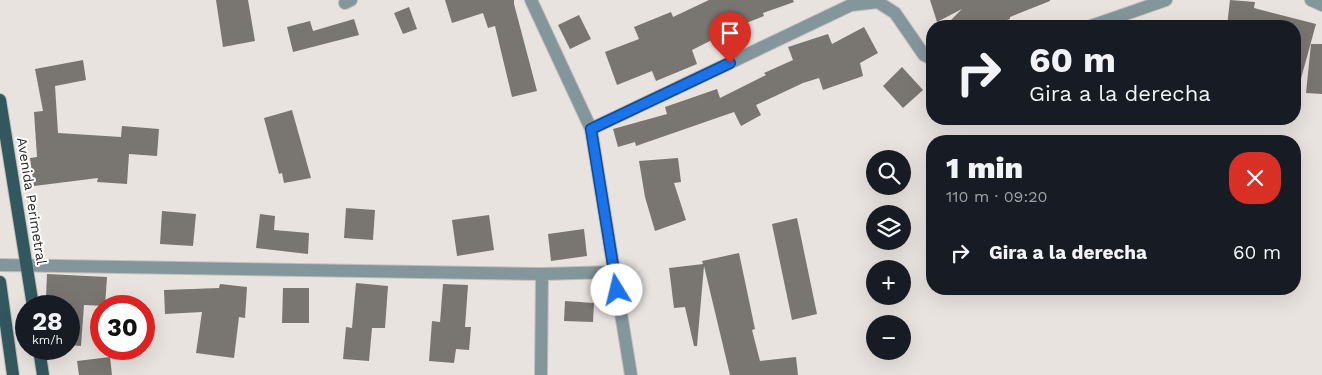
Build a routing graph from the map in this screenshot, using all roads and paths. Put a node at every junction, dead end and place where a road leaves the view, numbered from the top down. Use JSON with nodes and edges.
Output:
{"nodes":[{"id":1,"x":531,"y":0,"type":"edge"},
{"id":2,"x":1166,"y":0,"type":"edge"},
{"id":3,"x":1310,"y":0,"type":"edge"},
{"id":4,"x":1322,"y":6,"type":"edge"},
{"id":5,"x":1108,"y":20,"type":"edge"},
{"id":6,"x":926,"y":56,"type":"edge"},
{"id":7,"x":0,"y":100,"type":"edge"},
{"id":8,"x":591,"y":129,"type":"junction"},
{"id":9,"x":0,"y":265,"type":"edge"},
{"id":10,"x":27,"y":265,"type":"junction"},
{"id":11,"x":614,"y":272,"type":"junction"},
{"id":12,"x":542,"y":274,"type":"junction"},
{"id":13,"x":0,"y":282,"type":"edge"},
{"id":14,"x":31,"y":295,"type":"edge"},
{"id":15,"x":41,"y":360,"type":"edge"},
{"id":16,"x":13,"y":375,"type":"edge"},
{"id":17,"x":43,"y":375,"type":"edge"},
{"id":18,"x":541,"y":375,"type":"edge"},
{"id":19,"x":631,"y":375,"type":"edge"}],
"edges":[{"from":1,"to":8,"type":"street"},
{"from":2,"to":5,"type":"street"},
{"from":3,"to":4,"type":"street"},
{"from":6,"to":8,"type":"street"},
{"from":7,"to":10,"type":"main road","name":"Avenida Perimetral"},
{"from":8,"to":11,"type":"street"},
{"from":9,"to":10,"type":"street"},
{"from":10,"to":12,"type":"street"},
{"from":10,"to":14,"type":"main road","name":"Avenida Perimetral"},
{"from":11,"to":12,"type":"street"},
{"from":11,"to":19,"type":"street"},
{"from":12,"to":18,"type":"street"},
{"from":13,"to":16,"type":"main road"},
{"from":15,"to":17,"type":"main road"}]}
